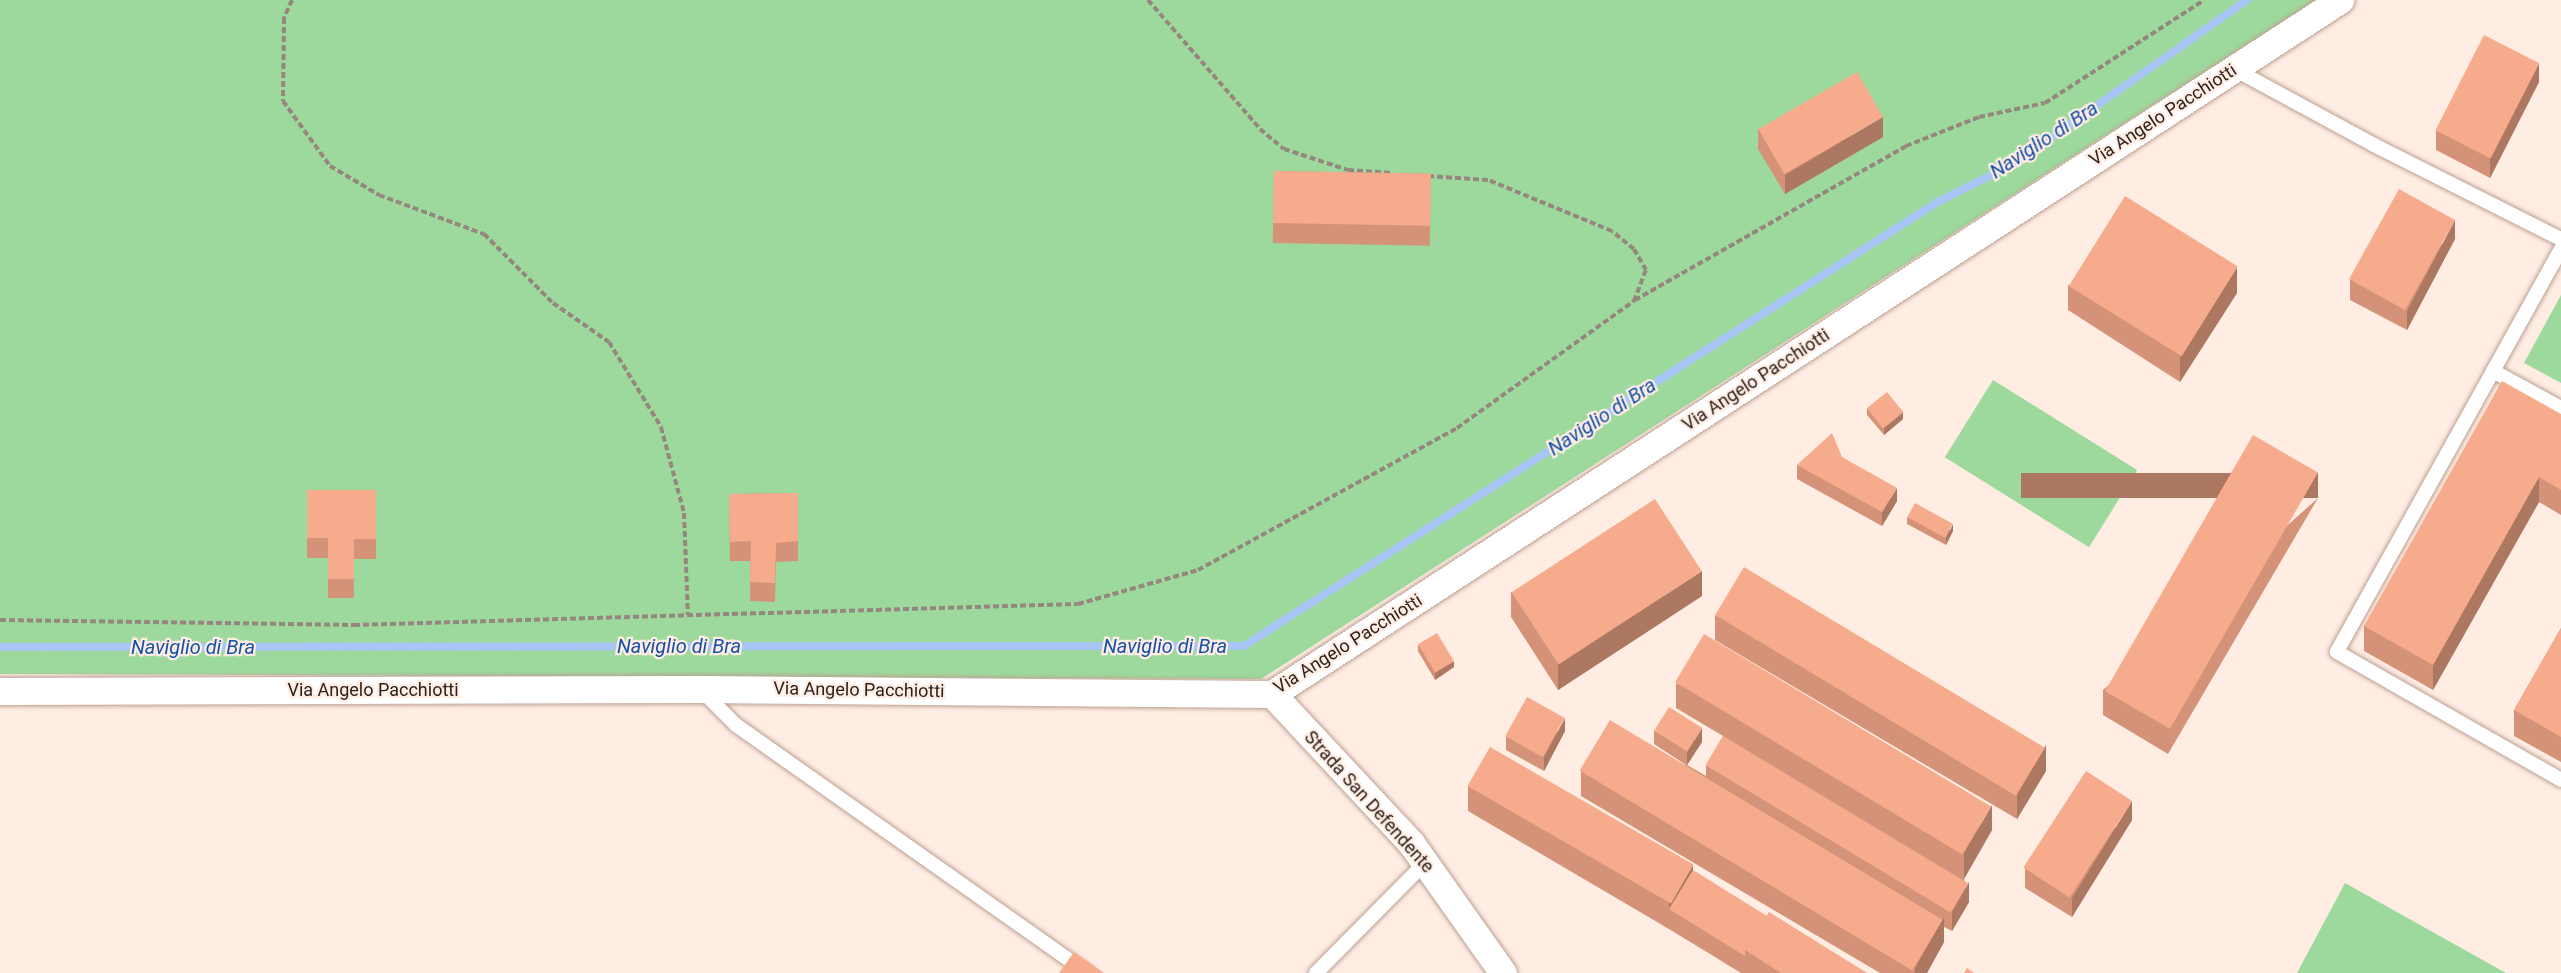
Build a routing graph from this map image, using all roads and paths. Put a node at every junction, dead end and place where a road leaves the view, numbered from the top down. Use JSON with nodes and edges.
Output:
{"nodes":[{"id":1,"x":292,"y":0,"type":"edge"},
{"id":2,"x":1148,"y":0,"type":"edge"},
{"id":3,"x":2204,"y":0,"type":"edge"},
{"id":4,"x":2340,"y":0,"type":"edge"},
{"id":5,"x":2234,"y":69,"type":"junction"},
{"id":6,"x":1394,"y":173,"type":"edge"},
{"id":7,"x":1418,"y":175,"type":"edge"},
{"id":8,"x":2561,"y":239,"type":"edge"},
{"id":9,"x":2561,"y":249,"type":"edge"},
{"id":10,"x":1634,"y":301,"type":"junction"},
{"id":11,"x":2493,"y":370,"type":"junction"},
{"id":12,"x":2561,"y":408,"type":"edge"},
{"id":13,"x":688,"y":615,"type":"junction"},
{"id":14,"x":0,"y":620,"type":"edge"},
{"id":15,"x":700,"y":688,"type":"junction"},
{"id":16,"x":0,"y":691,"type":"edge"},
{"id":17,"x":1272,"y":694,"type":"junction"},
{"id":18,"x":2561,"y":780,"type":"edge"},
{"id":19,"x":1425,"y":862,"type":"junction"},
{"id":20,"x":1087,"y":973,"type":"edge"},
{"id":21,"x":1316,"y":973,"type":"edge"},
{"id":22,"x":1503,"y":973,"type":"edge"}],
"edges":[{"from":1,"to":13,"type":"path"},
{"from":2,"to":6,"type":"path"},
{"from":3,"to":10,"type":"path"},
{"from":4,"to":5,"type":"street","name":"Via Angelo Pacchiotti"},
{"from":5,"to":8,"type":"lane"},
{"from":5,"to":17,"type":"street","name":"Via Angelo Pacchiotti"},
{"from":7,"to":10,"type":"path"},
{"from":9,"to":11,"type":"lane"},
{"from":10,"to":13,"type":"path"},
{"from":11,"to":12,"type":"lane"},
{"from":11,"to":18,"type":"lane"},
{"from":13,"to":14,"type":"path"},
{"from":15,"to":16,"type":"street","name":"Via Angelo Pacchiotti"},
{"from":15,"to":17,"type":"street","name":"Via Angelo Pacchiotti"},
{"from":15,"to":20,"type":"lane"},
{"from":17,"to":19,"type":"street","name":"Strada San Defendente"},
{"from":19,"to":21,"type":"lane"},
{"from":19,"to":22,"type":"street","name":"Strada San Defendente"}]}
